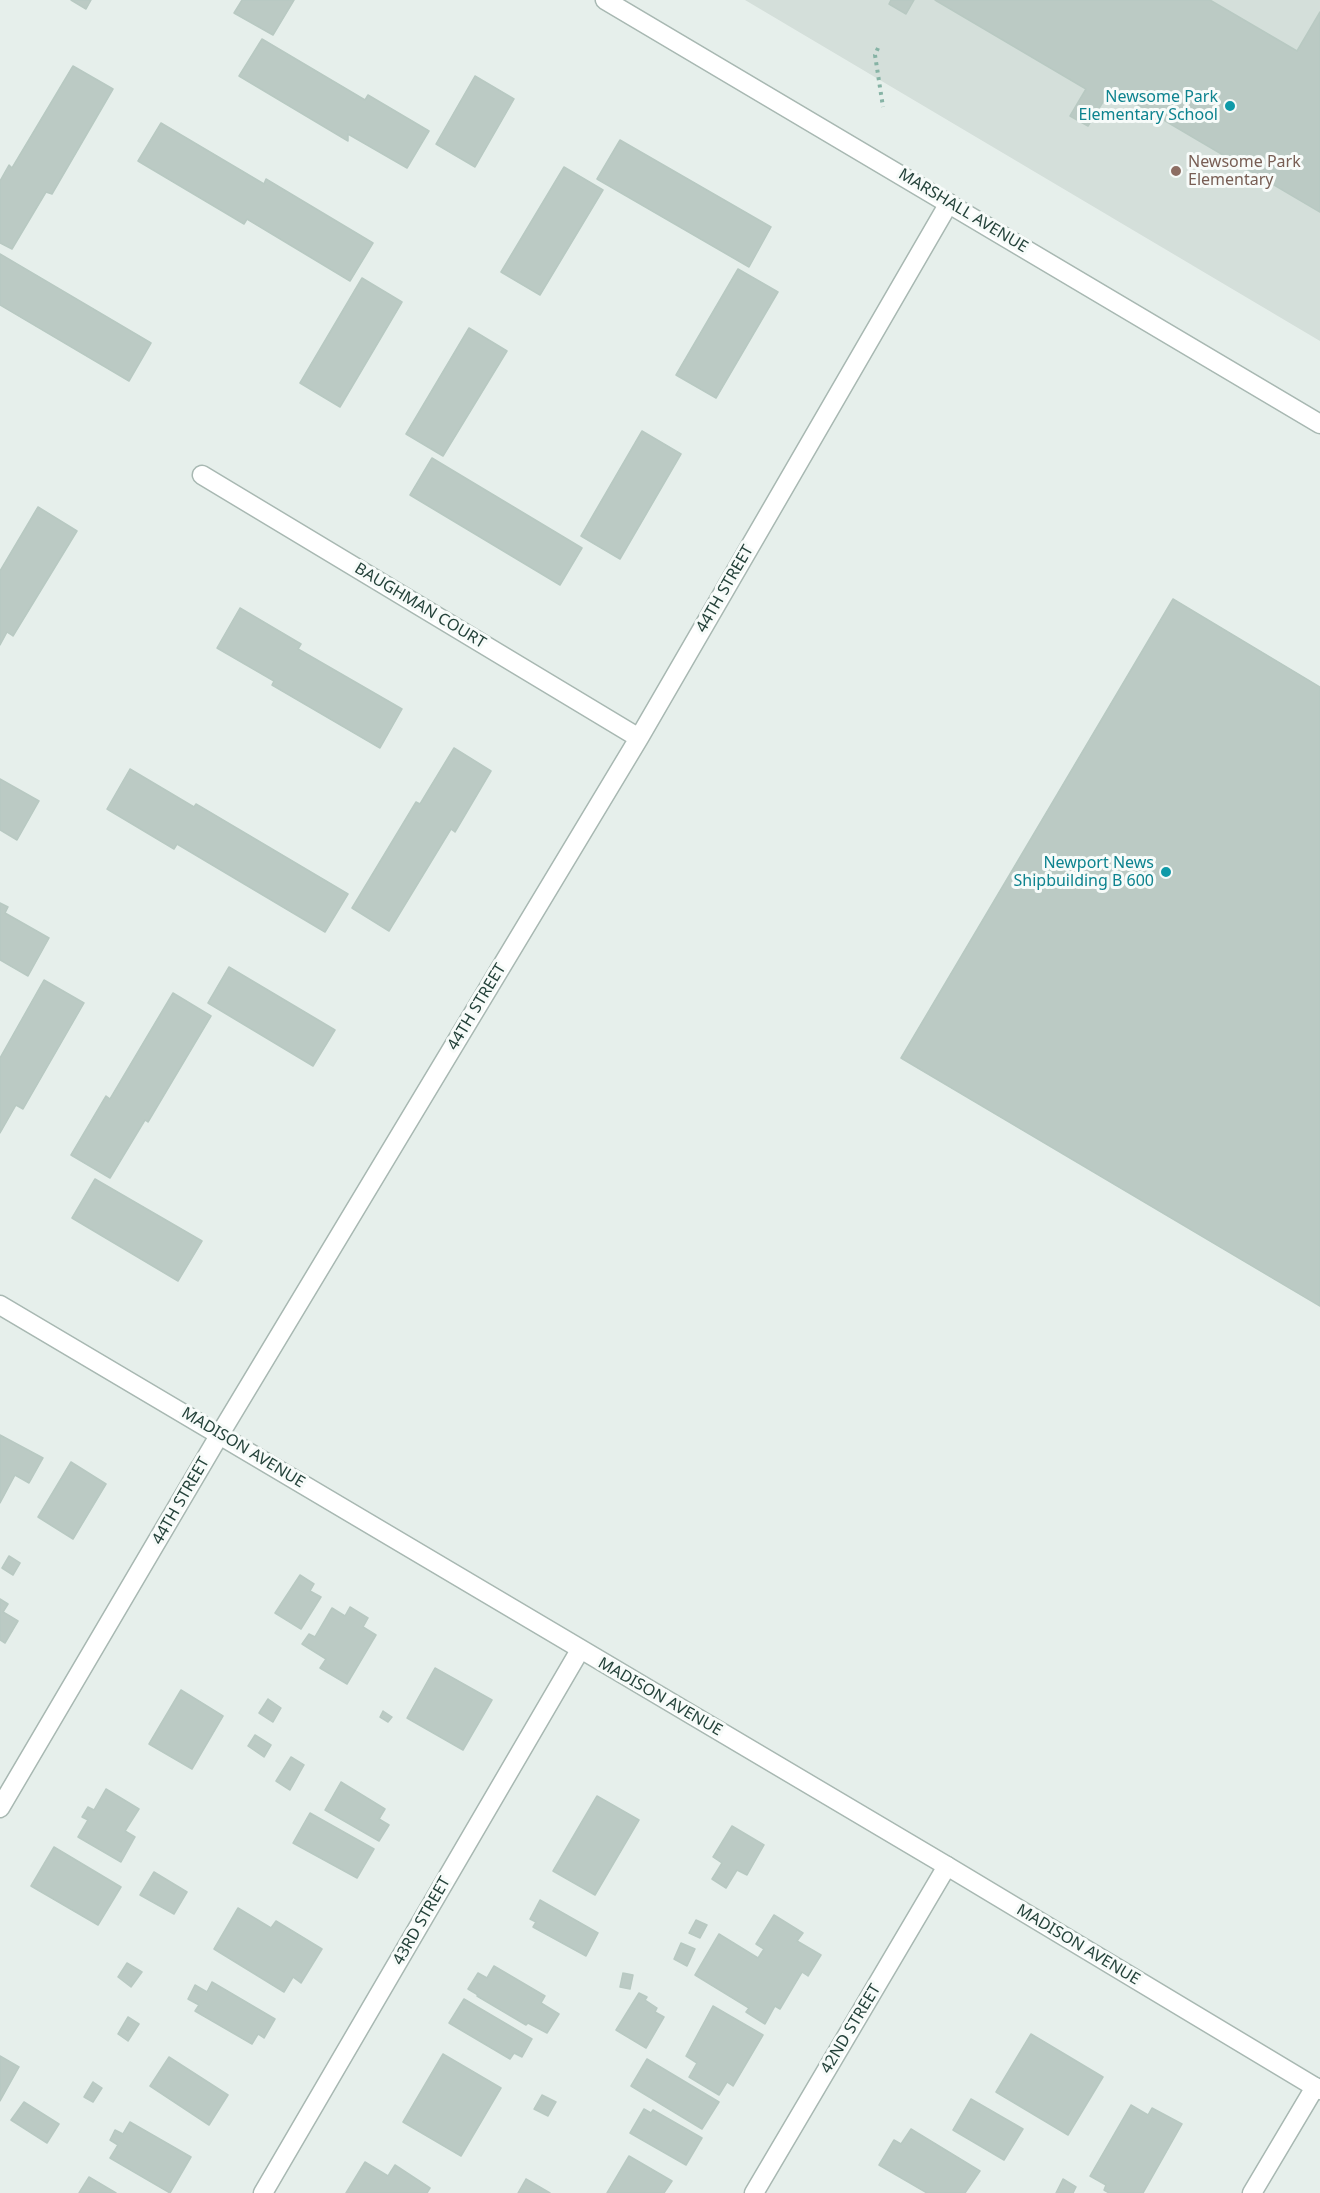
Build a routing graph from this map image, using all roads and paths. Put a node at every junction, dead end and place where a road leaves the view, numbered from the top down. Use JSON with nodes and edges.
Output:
{"nodes":[{"id":1,"x":605,"y":0,"type":"edge"},
{"id":2,"x":878,"y":48,"type":"dead end"},
{"id":3,"x":883,"y":107,"type":"dead end"},
{"id":4,"x":949,"y":202,"type":"junction"},
{"id":5,"x":1320,"y":424,"type":"edge"},
{"id":6,"x":202,"y":475,"type":"dead end"},
{"id":7,"x":639,"y":738,"type":"junction"},
{"id":8,"x":0,"y":1305,"type":"edge"},
{"id":9,"x":220,"y":1434,"type":"junction"},
{"id":10,"x":580,"y":1650,"type":"junction"},
{"id":11,"x":0,"y":1808,"type":"edge"},
{"id":12,"x":947,"y":1866,"type":"junction"},
{"id":13,"x":1317,"y":2089,"type":"edge"},
{"id":14,"x":263,"y":2193,"type":"edge"},
{"id":15,"x":754,"y":2193,"type":"edge"},
{"id":16,"x":1252,"y":2193,"type":"edge"}],
"edges":[{"from":1,"to":4,"type":"street","name":"MARSHALL AVENUE"},
{"from":2,"to":3,"type":"path"},
{"from":4,"to":5,"type":"street","name":"MARSHALL AVENUE"},
{"from":4,"to":7,"type":"street","name":"44TH STREET"},
{"from":6,"to":7,"type":"street","name":"BAUGHMAN COURT"},
{"from":7,"to":9,"type":"street","name":"44TH STREET"},
{"from":8,"to":9,"type":"street","name":"MADISON AVENUE"},
{"from":9,"to":10,"type":"street","name":"MADISON AVENUE"},
{"from":9,"to":11,"type":"street","name":"44TH STREET"},
{"from":10,"to":12,"type":"street","name":"MADISON AVENUE"},
{"from":10,"to":14,"type":"street","name":"43RD STREET"},
{"from":12,"to":13,"type":"street","name":"MADISON AVENUE"},
{"from":12,"to":15,"type":"street","name":"42ND STREET"},
{"from":13,"to":16,"type":"street"}]}
